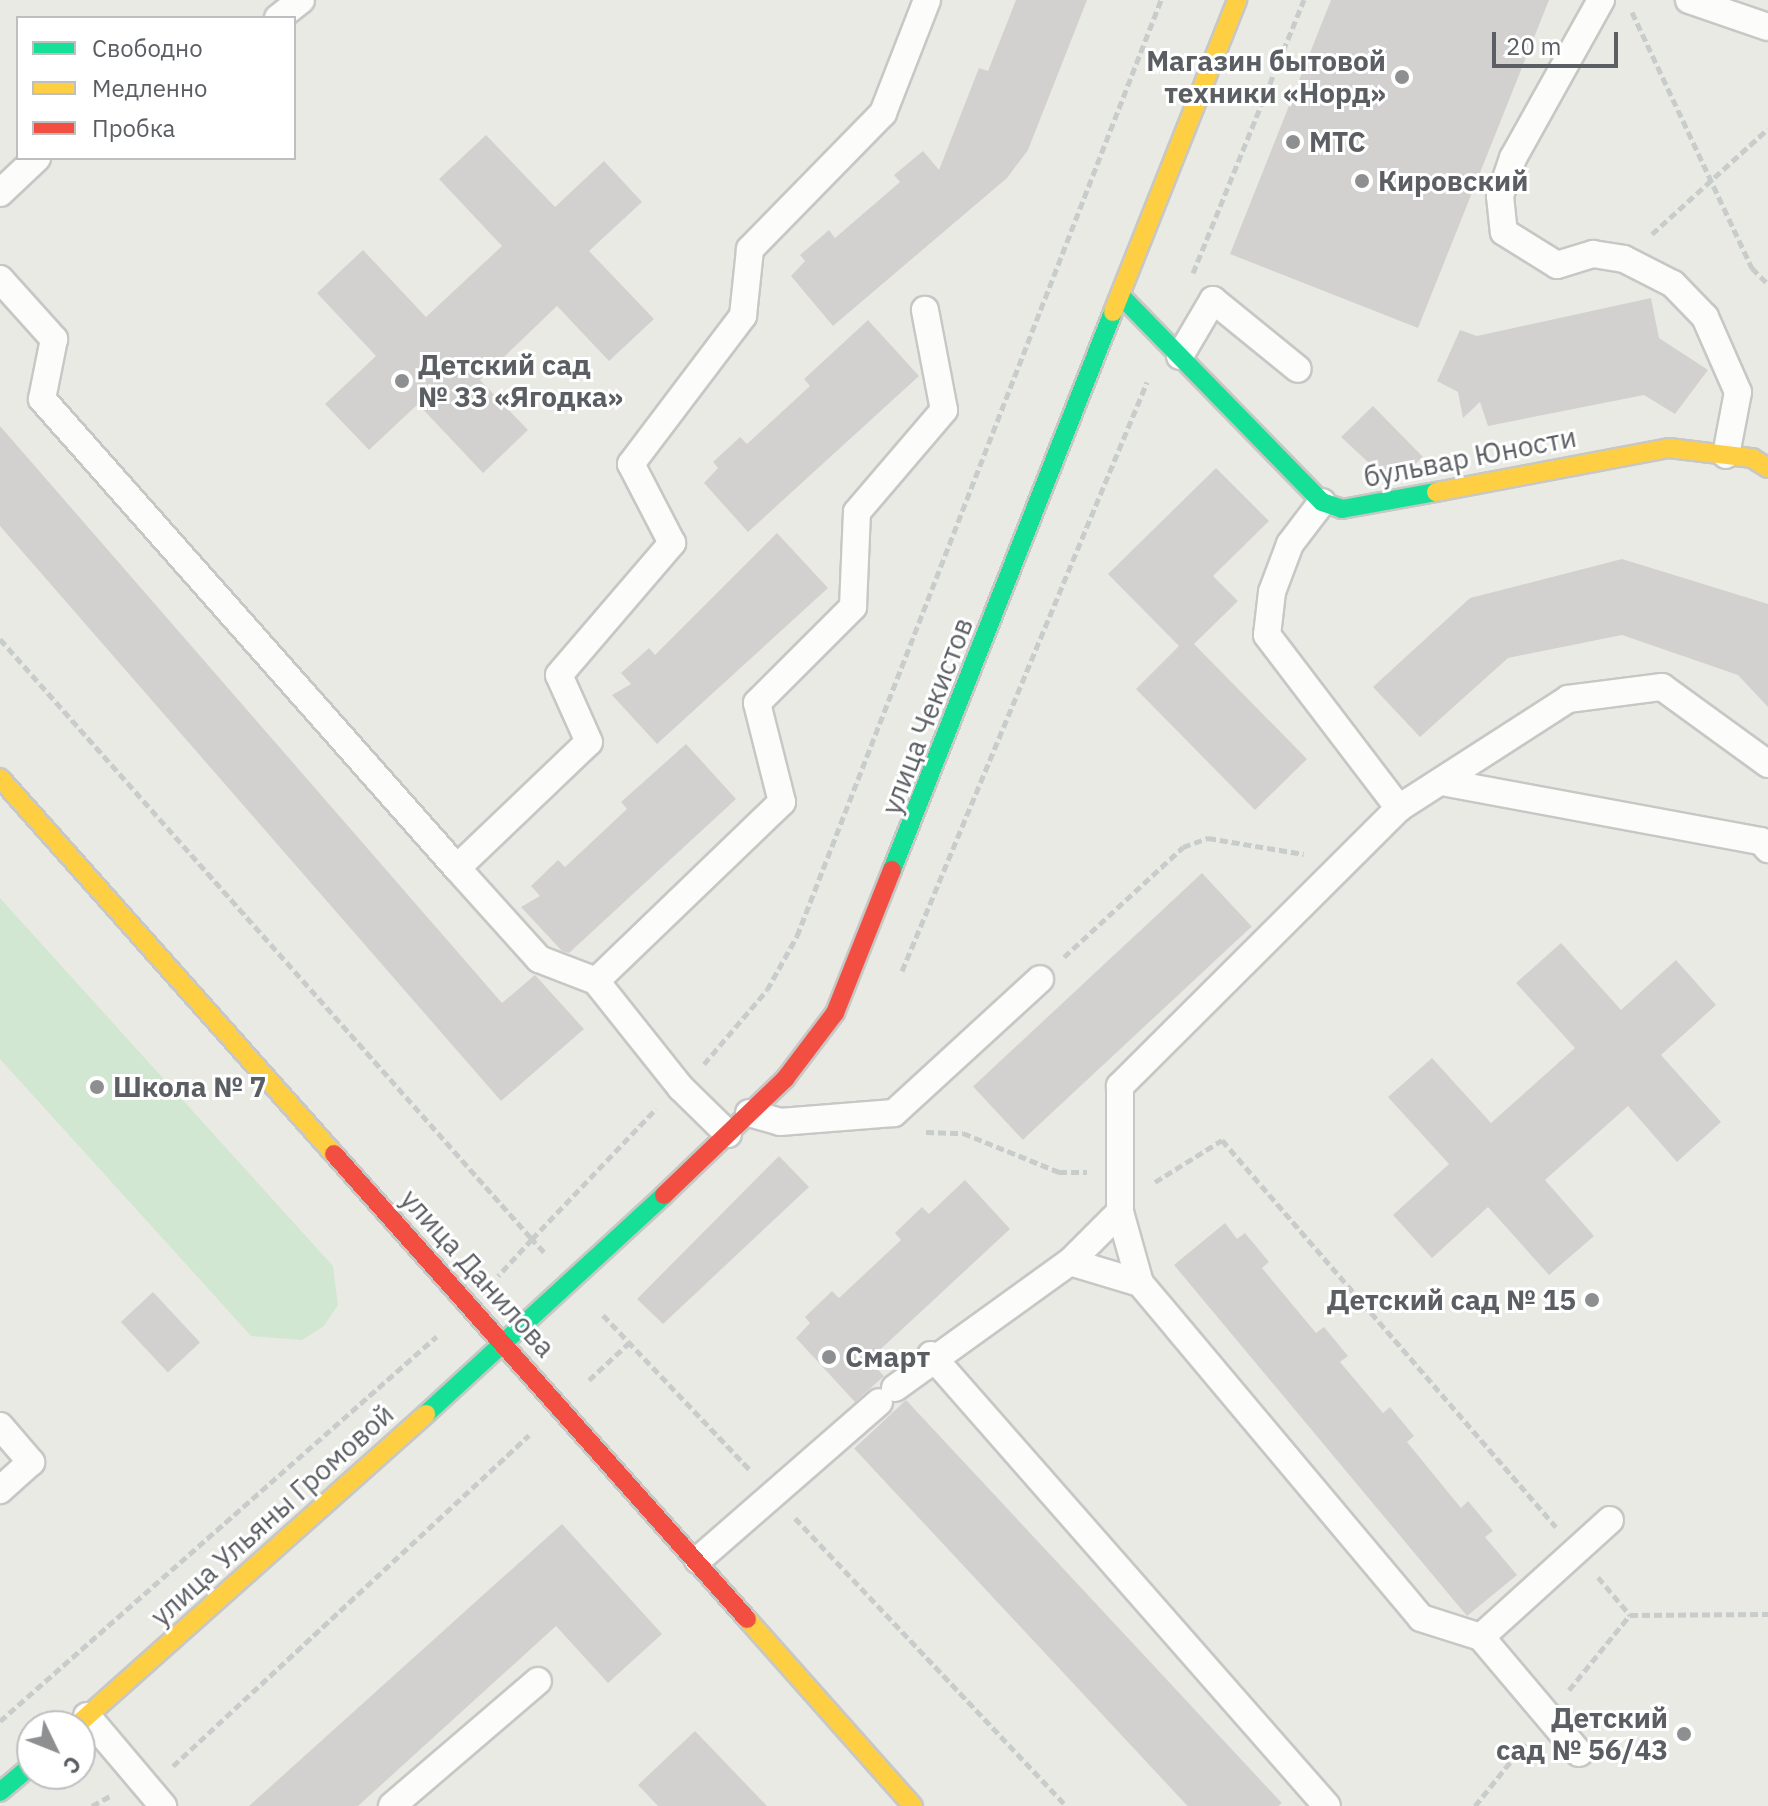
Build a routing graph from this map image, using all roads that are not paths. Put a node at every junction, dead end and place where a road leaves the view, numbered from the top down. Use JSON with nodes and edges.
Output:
{"nodes":[{"id":1,"x":301,"y":0,"type":"edge"},
{"id":2,"x":927,"y":0,"type":"edge"},
{"id":3,"x":1237,"y":0,"type":"edge"},
{"id":4,"x":1601,"y":0,"type":"edge"},
{"id":5,"x":1689,"y":0,"type":"edge"},
{"id":6,"x":281,"y":16,"type":"edge"},
{"id":7,"x":1768,"y":27,"type":"edge"},
{"id":8,"x":35,"y":160,"type":"edge"},
{"id":9,"x":0,"y":193,"type":"edge"},
{"id":10,"x":0,"y":279,"type":"edge"},
{"id":11,"x":1122,"y":297,"type":"junction"},
{"id":12,"x":925,"y":310,"type":"dead end"},
{"id":13,"x":1180,"y":356,"type":"junction"},
{"id":14,"x":1298,"y":369,"type":"dead end"},
{"id":15,"x":1753,"y":460,"type":"edge"},
{"id":16,"x":1322,"y":502,"type":"junction"},
{"id":17,"x":1768,"y":764,"type":"edge"},
{"id":18,"x":0,"y":778,"type":"edge"},
{"id":19,"x":1447,"y":783,"type":"junction"},
{"id":20,"x":1399,"y":808,"type":"junction"},
{"id":21,"x":1768,"y":849,"type":"edge"},
{"id":22,"x":457,"y":868,"type":"junction"},
{"id":23,"x":1040,"y":979,"type":"dead end"},
{"id":24,"x":596,"y":981,"type":"junction"},
{"id":25,"x":749,"y":1113,"type":"junction"},
{"id":26,"x":728,"y":1134,"type":"junction"},
{"id":27,"x":1120,"y":1212,"type":"junction"},
{"id":28,"x":1070,"y":1262,"type":"junction"},
{"id":29,"x":1140,"y":1283,"type":"junction"},
{"id":30,"x":505,"y":1346,"type":"junction"},
{"id":31,"x":931,"y":1355,"type":"junction"},
{"id":32,"x":0,"y":1426,"type":"edge"},
{"id":33,"x":0,"y":1490,"type":"edge"},
{"id":34,"x":1610,"y":1520,"type":"dead end"},
{"id":35,"x":698,"y":1560,"type":"junction"},
{"id":36,"x":1481,"y":1637,"type":"junction"},
{"id":37,"x":538,"y":1681,"type":"dead end"},
{"id":38,"x":94,"y":1710,"type":"edge"},
{"id":39,"x":96,"y":1735,"type":"edge"},
{"id":40,"x":1579,"y":1753,"type":"dead end"},
{"id":41,"x":16,"y":1778,"type":"edge"},
{"id":42,"x":0,"y":1792,"type":"edge"},
{"id":43,"x":156,"y":1797,"type":"edge"},
{"id":44,"x":392,"y":1806,"type":"edge"},
{"id":45,"x":913,"y":1806,"type":"edge"},
{"id":46,"x":1327,"y":1806,"type":"edge"}],
"edges":[{"from":1,"to":6,"type":"lane"},
{"from":2,"to":22,"type":"lane"},
{"from":3,"to":11,"type":"street","name":"улица Чекистов"},
{"from":4,"to":15,"type":"lane"},
{"from":5,"to":7,"type":"lane"},
{"from":8,"to":9,"type":"lane"},
{"from":10,"to":22,"type":"lane"},
{"from":11,"to":13,"type":"street"},
{"from":11,"to":25,"type":"street","name":"улица Чекистов"},
{"from":12,"to":24,"type":"lane"},
{"from":13,"to":14,"type":"lane"},
{"from":13,"to":16,"type":"street"},
{"from":15,"to":16,"type":"street","name":"бульвар Юности"},
{"from":16,"to":20,"type":"lane"},
{"from":17,"to":19,"type":"lane"},
{"from":18,"to":30,"type":"street","name":"улица Данилова"},
{"from":19,"to":20,"type":"lane"},
{"from":19,"to":21,"type":"lane"},
{"from":20,"to":27,"type":"lane"},
{"from":22,"to":24,"type":"lane"},
{"from":23,"to":25,"type":"lane"},
{"from":24,"to":26,"type":"lane"},
{"from":25,"to":26,"type":"street","name":"улица Чекистов"},
{"from":26,"to":30,"type":"street","name":"улица Чекистов"},
{"from":27,"to":28,"type":"lane"},
{"from":27,"to":29,"type":"lane"},
{"from":28,"to":29,"type":"lane"},
{"from":28,"to":31,"type":"lane"},
{"from":29,"to":36,"type":"lane"},
{"from":30,"to":35,"type":"street","name":"улица Данилова"},
{"from":30,"to":38,"type":"street","name":"улица Ульяны Громовой"},
{"from":31,"to":35,"type":"lane"},
{"from":31,"to":46,"type":"lane"},
{"from":32,"to":33,"type":"lane"},
{"from":34,"to":36,"type":"lane"},
{"from":35,"to":45,"type":"street","name":"улица Данилова"},
{"from":36,"to":40,"type":"lane"},
{"from":37,"to":44,"type":"lane"},
{"from":39,"to":43,"type":"lane"},
{"from":41,"to":42,"type":"street"}]}
